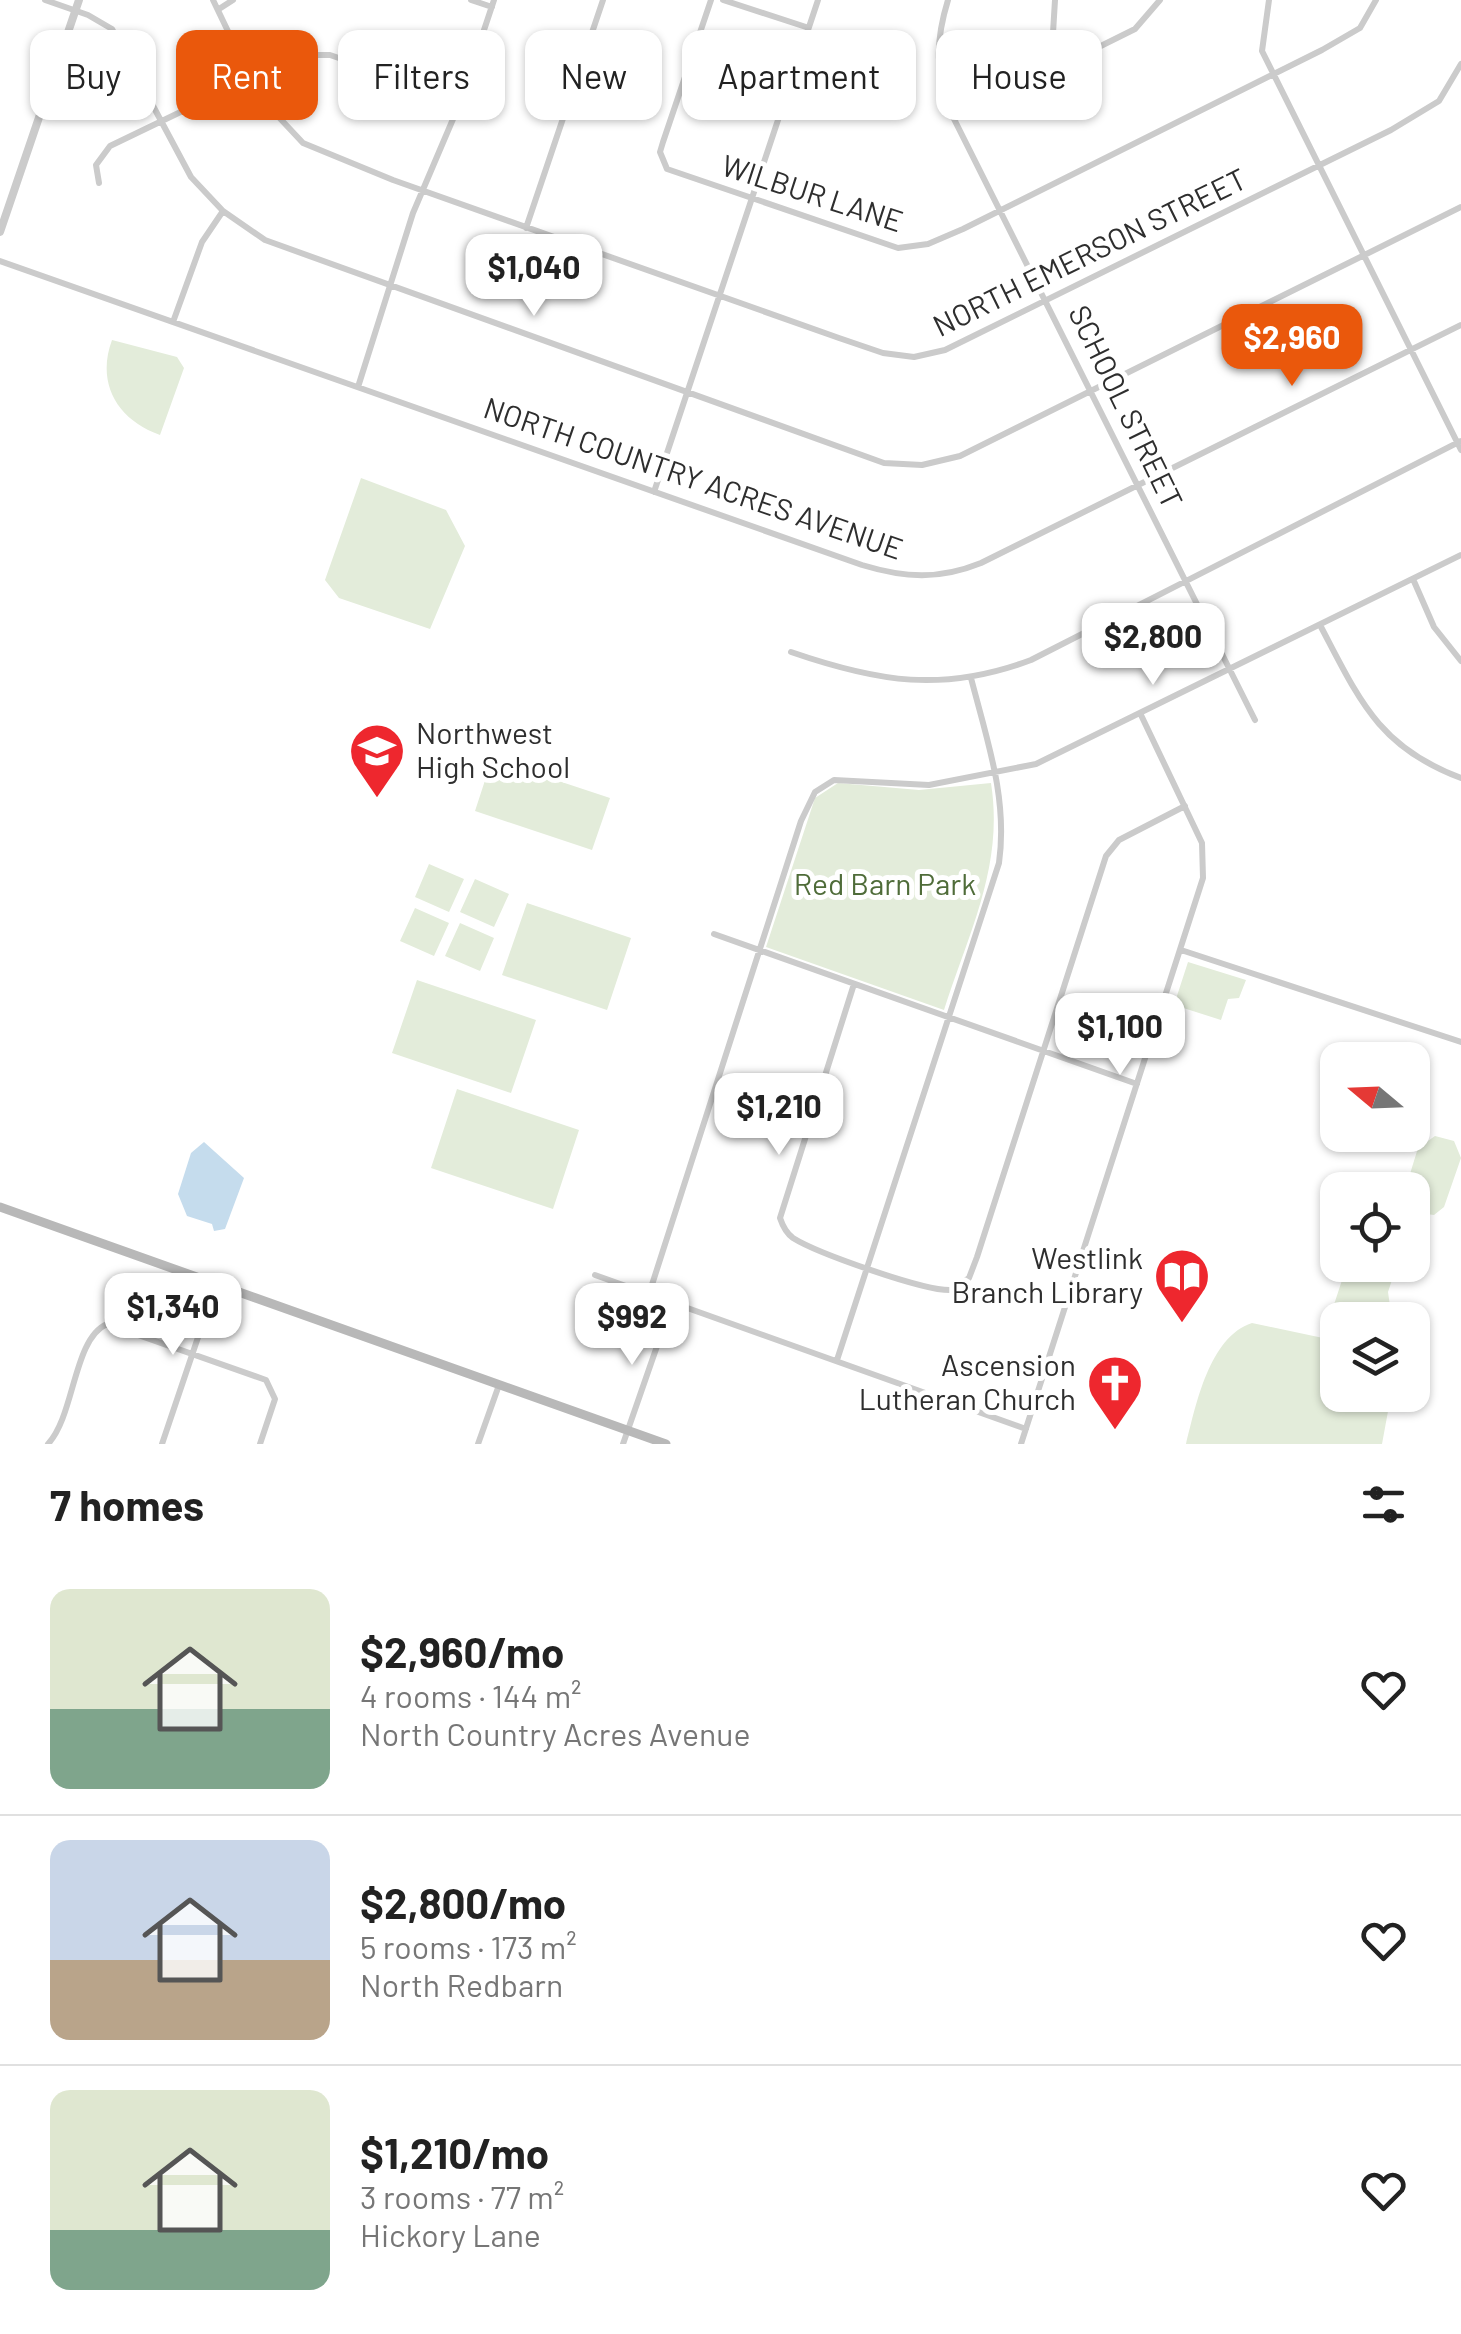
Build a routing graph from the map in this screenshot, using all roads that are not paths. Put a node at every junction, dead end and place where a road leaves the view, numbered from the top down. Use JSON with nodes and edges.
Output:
{"nodes":[{"id":1,"x":45,"y":0,"type":"edge"},
{"id":2,"x":79,"y":0,"type":"edge"},
{"id":3,"x":213,"y":0,"type":"edge"},
{"id":4,"x":233,"y":0,"type":"edge"},
{"id":5,"x":470,"y":0,"type":"edge"},
{"id":6,"x":602,"y":0,"type":"edge"},
{"id":7,"x":710,"y":0,"type":"edge"},
{"id":8,"x":724,"y":0,"type":"edge"},
{"id":9,"x":818,"y":0,"type":"edge"},
{"id":10,"x":948,"y":0,"type":"edge"},
{"id":11,"x":1055,"y":0,"type":"edge"},
{"id":12,"x":1160,"y":0,"type":"edge"},
{"id":13,"x":1269,"y":0,"type":"edge"},
{"id":14,"x":1376,"y":0,"type":"edge"},
{"id":15,"x":493,"y":4,"type":"edge"},
{"id":16,"x":219,"y":9,"type":"junction"},
{"id":17,"x":76,"y":10,"type":"junction"},
{"id":18,"x":806,"y":28,"type":"junction"},
{"id":19,"x":228,"y":30,"type":"edge"},
{"id":20,"x":484,"y":30,"type":"edge"},
{"id":21,"x":940,"y":30,"type":"edge"},
{"id":22,"x":1052,"y":30,"type":"edge"},
{"id":23,"x":1102,"y":45,"type":"edge"},
{"id":24,"x":1461,"y":64,"type":"edge"},
{"id":25,"x":1273,"y":75,"type":"junction"},
{"id":26,"x":176,"y":113,"type":"edge"},
{"id":27,"x":278,"y":120,"type":"edge"},
{"id":28,"x":452,"y":120,"type":"edge"},
{"id":29,"x":955,"y":120,"type":"edge"},
{"id":30,"x":160,"y":121,"type":"junction"},
{"id":31,"x":1319,"y":166,"type":"junction"},
{"id":32,"x":99,"y":183,"type":"dead end"},
{"id":33,"x":422,"y":190,"type":"junction"},
{"id":34,"x":750,"y":200,"type":"junction"},
{"id":35,"x":1461,"y":207,"type":"edge"},
{"id":36,"x":1002,"y":210,"type":"junction"},
{"id":37,"x":223,"y":212,"type":"junction"},
{"id":38,"x":526,"y":228,"type":"junction"},
{"id":39,"x":0,"y":232,"type":"edge"},
{"id":40,"x":1364,"y":256,"type":"junction"},
{"id":41,"x":0,"y":260,"type":"edge"},
{"id":42,"x":390,"y":288,"type":"junction"},
{"id":43,"x":718,"y":296,"type":"junction"},
{"id":44,"x":1048,"y":302,"type":"junction"},
{"id":45,"x":173,"y":322,"type":"junction"},
{"id":46,"x":1461,"y":324,"type":"edge"},
{"id":47,"x":1411,"y":350,"type":"junction"},
{"id":48,"x":358,"y":387,"type":"junction"},
{"id":49,"x":1093,"y":390,"type":"junction"},
{"id":50,"x":686,"y":393,"type":"junction"},
{"id":51,"x":1460,"y":445,"type":"edge"},
{"id":52,"x":1138,"y":485,"type":"junction"},
{"id":53,"x":654,"y":492,"type":"junction"},
{"id":54,"x":1461,"y":555,"type":"edge"},
{"id":55,"x":1413,"y":579,"type":"junction"},
{"id":56,"x":1185,"y":580,"type":"junction"},
{"id":57,"x":1320,"y":625,"type":"junction"},
{"id":58,"x":791,"y":652,"type":"dead end"},
{"id":59,"x":1461,"y":662,"type":"edge"},
{"id":60,"x":1230,"y":670,"type":"junction"},
{"id":61,"x":971,"y":678,"type":"junction"},
{"id":62,"x":1141,"y":715,"type":"junction"},
{"id":63,"x":1255,"y":720,"type":"dead end"},
{"id":64,"x":996,"y":775,"type":"junction"},
{"id":65,"x":1461,"y":778,"type":"edge"},
{"id":66,"x":1185,"y":806,"type":"junction"},
{"id":67,"x":714,"y":934,"type":"dead end"},
{"id":68,"x":760,"y":950,"type":"junction"},
{"id":69,"x":1181,"y":950,"type":"junction"},
{"id":70,"x":854,"y":984,"type":"junction"},
{"id":71,"x":949,"y":1018,"type":"junction"},
{"id":72,"x":1461,"y":1042,"type":"edge"},
{"id":73,"x":1043,"y":1051,"type":"junction"},
{"id":74,"x":1137,"y":1084,"type":"junction"},
{"id":75,"x":0,"y":1207,"type":"edge"},
{"id":76,"x":867,"y":1267,"type":"junction"},
{"id":77,"x":595,"y":1276,"type":"dead end"},
{"id":78,"x":216,"y":1284,"type":"junction"},
{"id":79,"x":648,"y":1294,"type":"junction"},
{"id":80,"x":672,"y":1303,"type":"junction"},
{"id":81,"x":194,"y":1352,"type":"junction"},
{"id":82,"x":837,"y":1360,"type":"junction"},
{"id":83,"x":499,"y":1385,"type":"junction"},
{"id":84,"x":1026,"y":1429,"type":"junction"},
{"id":85,"x":628,"y":1430,"type":"junction"},
{"id":86,"x":48,"y":1444,"type":"edge"},
{"id":87,"x":162,"y":1444,"type":"edge"},
{"id":88,"x":260,"y":1444,"type":"edge"},
{"id":89,"x":478,"y":1444,"type":"edge"},
{"id":90,"x":623,"y":1444,"type":"edge"},
{"id":91,"x":666,"y":1444,"type":"edge"},
{"id":92,"x":1021,"y":1444,"type":"edge"}],
"edges":[{"from":1,"to":17,"type":"street"},
{"from":2,"to":17,"type":"street"},
{"from":3,"to":16,"type":"street","name":"NORTH EMERSON STREET"},
{"from":4,"to":16,"type":"street"},
{"from":5,"to":15,"type":"street"},
{"from":6,"to":38,"type":"street"},
{"from":7,"to":34,"type":"street","name":"WILBUR LANE"},
{"from":8,"to":18,"type":"street"},
{"from":9,"to":18,"type":"street"},
{"from":10,"to":21,"type":"street","name":"SCHOOL STREET"},
{"from":11,"to":22,"type":"street"},
{"from":12,"to":23,"type":"street"},
{"from":13,"to":25,"type":"street"},
{"from":14,"to":25,"type":"street","name":"WILBUR LANE"},
{"from":15,"to":20,"type":"street"},
{"from":16,"to":19,"type":"street","name":"NORTH EMERSON STREET"},
{"from":17,"to":30,"type":"street"},
{"from":17,"to":39,"type":"street"},
{"from":18,"to":34,"type":"street"},
{"from":24,"to":31,"type":"street","name":"NORTH EMERSON STREET"},
{"from":25,"to":31,"type":"street"},
{"from":25,"to":36,"type":"street","name":"WILBUR LANE"},
{"from":26,"to":30,"type":"street"},
{"from":27,"to":33,"type":"street","name":"NORTH EMERSON STREET"},
{"from":28,"to":33,"type":"street"},
{"from":29,"to":36,"type":"street","name":"SCHOOL STREET"},
{"from":30,"to":32,"type":"street"},
{"from":30,"to":37,"type":"street"},
{"from":31,"to":40,"type":"street"},
{"from":31,"to":44,"type":"street","name":"NORTH EMERSON STREET"},
{"from":33,"to":38,"type":"street","name":"NORTH EMERSON STREET"},
{"from":33,"to":42,"type":"street"},
{"from":34,"to":36,"type":"street","name":"WILBUR LANE"},
{"from":34,"to":43,"type":"street"},
{"from":35,"to":40,"type":"street"},
{"from":36,"to":44,"type":"street","name":"SCHOOL STREET"},
{"from":37,"to":42,"type":"street"},
{"from":37,"to":45,"type":"street"},
{"from":38,"to":43,"type":"street","name":"NORTH EMERSON STREET"},
{"from":40,"to":47,"type":"street"},
{"from":40,"to":49,"type":"street"},
{"from":41,"to":45,"type":"street","name":"NORTH COUNTRY ACRES AVENUE"},
{"from":42,"to":48,"type":"street"},
{"from":42,"to":50,"type":"street"},
{"from":43,"to":44,"type":"street","name":"NORTH EMERSON STREET"},
{"from":43,"to":50,"type":"street"},
{"from":44,"to":49,"type":"street","name":"SCHOOL STREET"},
{"from":45,"to":48,"type":"street","name":"NORTH COUNTRY ACRES AVENUE"},
{"from":46,"to":47,"type":"street","name":"NORTH COUNTRY ACRES AVENUE"},
{"from":47,"to":51,"type":"street"},
{"from":47,"to":52,"type":"street","name":"NORTH COUNTRY ACRES AVENUE"},
{"from":48,"to":53,"type":"street","name":"NORTH COUNTRY ACRES AVENUE"},
{"from":49,"to":50,"type":"street"},
{"from":49,"to":52,"type":"street","name":"SCHOOL STREET"},
{"from":50,"to":53,"type":"street"},
{"from":51,"to":56,"type":"street"},
{"from":52,"to":53,"type":"street","name":"NORTH COUNTRY ACRES AVENUE"},
{"from":52,"to":56,"type":"street","name":"SCHOOL STREET"},
{"from":54,"to":55,"type":"street"},
{"from":55,"to":57,"type":"street"},
{"from":55,"to":59,"type":"street"},
{"from":56,"to":60,"type":"street","name":"SCHOOL STREET"},
{"from":56,"to":61,"type":"street"},
{"from":57,"to":60,"type":"street"},
{"from":57,"to":65,"type":"street"},
{"from":58,"to":61,"type":"street"},
{"from":60,"to":62,"type":"street"},
{"from":60,"to":63,"type":"street","name":"SCHOOL STREET"},
{"from":61,"to":64,"type":"street"},
{"from":62,"to":64,"type":"street"},
{"from":62,"to":66,"type":"street"},
{"from":64,"to":68,"type":"street"},
{"from":64,"to":71,"type":"street"},
{"from":66,"to":69,"type":"street"},
{"from":66,"to":73,"type":"street"},
{"from":67,"to":68,"type":"street"},
{"from":68,"to":70,"type":"street"},
{"from":68,"to":79,"type":"street"},
{"from":69,"to":72,"type":"street"},
{"from":69,"to":74,"type":"street"},
{"from":70,"to":71,"type":"street"},
{"from":70,"to":76,"type":"street"},
{"from":71,"to":73,"type":"street"},
{"from":71,"to":76,"type":"street"},
{"from":73,"to":74,"type":"street"},
{"from":73,"to":76,"type":"street"},
{"from":74,"to":84,"type":"street"},
{"from":75,"to":78,"type":"main road"},
{"from":76,"to":82,"type":"street"},
{"from":77,"to":79,"type":"street"},
{"from":78,"to":81,"type":"street"},
{"from":78,"to":83,"type":"main road"},
{"from":79,"to":80,"type":"street"},
{"from":80,"to":82,"type":"street"},
{"from":80,"to":85,"type":"street"},
{"from":81,"to":86,"type":"street"},
{"from":81,"to":87,"type":"street"},
{"from":81,"to":88,"type":"street"},
{"from":82,"to":84,"type":"street"},
{"from":83,"to":85,"type":"main road"},
{"from":83,"to":89,"type":"street"},
{"from":84,"to":92,"type":"street"},
{"from":85,"to":90,"type":"street"},
{"from":85,"to":91,"type":"main road"}]}
